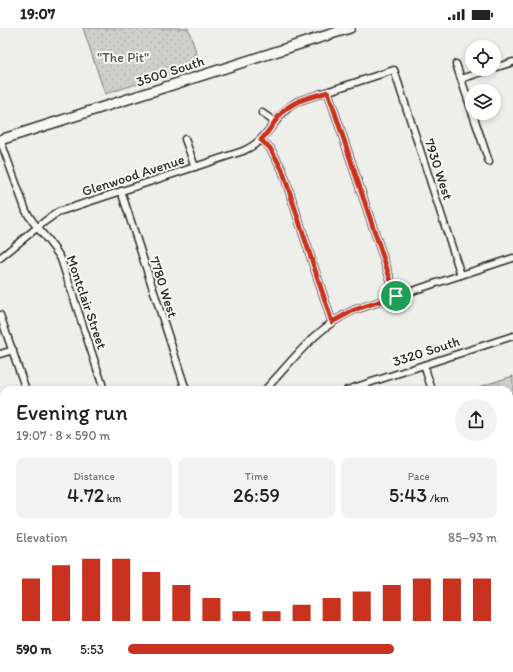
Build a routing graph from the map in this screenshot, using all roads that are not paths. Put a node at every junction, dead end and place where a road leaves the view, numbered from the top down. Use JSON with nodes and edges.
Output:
{"nodes":[{"id":1,"x":350,"y":28,"type":"edge"},
{"id":2,"x":513,"y":62,"type":"edge"},
{"id":3,"x":456,"y":64,"type":"dead end"},
{"id":4,"x":501,"y":66,"type":"edge"},
{"id":5,"x":394,"y":70,"type":"joint"},
{"id":6,"x":470,"y":76,"type":"edge"},
{"id":7,"x":461,"y":79,"type":"junction"},
{"id":8,"x":328,"y":92,"type":"junction"},
{"id":9,"x":262,"y":112,"type":"dead end"},
{"id":10,"x":275,"y":122,"type":"junction"},
{"id":11,"x":185,"y":139,"type":"dead end"},
{"id":12,"x":0,"y":140,"type":"edge"},
{"id":13,"x":261,"y":140,"type":"junction"},
{"id":14,"x":489,"y":162,"type":"dead end"},
{"id":15,"x":195,"y":167,"type":"junction"},
{"id":16,"x":120,"y":191,"type":"junction"},
{"id":17,"x":37,"y":227,"type":"junction"},
{"id":18,"x":0,"y":258,"type":"edge"},
{"id":19,"x":513,"y":258,"type":"edge"},
{"id":20,"x":461,"y":275,"type":"junction"},
{"id":21,"x":396,"y":296,"type":"junction"},
{"id":22,"x":0,"y":315,"type":"edge"},
{"id":23,"x":332,"y":322,"type":"junction"},
{"id":24,"x":513,"y":336,"type":"edge"},
{"id":25,"x":13,"y":350,"type":"junction"},
{"id":26,"x":0,"y":354,"type":"edge"},
{"id":27,"x":424,"y":365,"type":"junction"},
{"id":28,"x":25,"y":386,"type":"edge"},
{"id":29,"x":103,"y":386,"type":"edge"},
{"id":30,"x":185,"y":386,"type":"edge"},
{"id":31,"x":270,"y":386,"type":"edge"},
{"id":32,"x":359,"y":386,"type":"edge"},
{"id":33,"x":431,"y":386,"type":"edge"}],
"edges":[{"from":1,"to":12,"type":"main road","name":"3500 South"},
{"from":2,"to":4,"type":"street"},
{"from":3,"to":7,"type":"street"},
{"from":5,"to":8,"type":"street","name":"Glenwood Avenue"},
{"from":5,"to":20,"type":"street","name":"7930 West"},
{"from":6,"to":7,"type":"street"},
{"from":7,"to":14,"type":"street"},
{"from":8,"to":10,"type":"street","name":"Glenwood Avenue"},
{"from":8,"to":21,"type":"street"},
{"from":9,"to":10,"type":"street"},
{"from":10,"to":13,"type":"street","name":"Glenwood Avenue"},
{"from":11,"to":15,"type":"street"},
{"from":12,"to":17,"type":"street","name":"Montclair Street"},
{"from":13,"to":15,"type":"street","name":"Glenwood Avenue"},
{"from":13,"to":23,"type":"street"},
{"from":15,"to":16,"type":"street","name":"Glenwood Avenue"},
{"from":16,"to":17,"type":"street","name":"Glenwood Avenue"},
{"from":16,"to":30,"type":"street","name":"7780 West"},
{"from":17,"to":18,"type":"street","name":"Glenwood Avenue"},
{"from":17,"to":29,"type":"street","name":"Montclair Street"},
{"from":19,"to":20,"type":"street"},
{"from":20,"to":21,"type":"street"},
{"from":21,"to":23,"type":"street"},
{"from":22,"to":25,"type":"street"},
{"from":23,"to":31,"type":"street"},
{"from":24,"to":27,"type":"street","name":"3320 South"},
{"from":25,"to":26,"type":"street"},
{"from":25,"to":28,"type":"street"},
{"from":27,"to":32,"type":"street","name":"3320 South"},
{"from":27,"to":33,"type":"street"}]}
